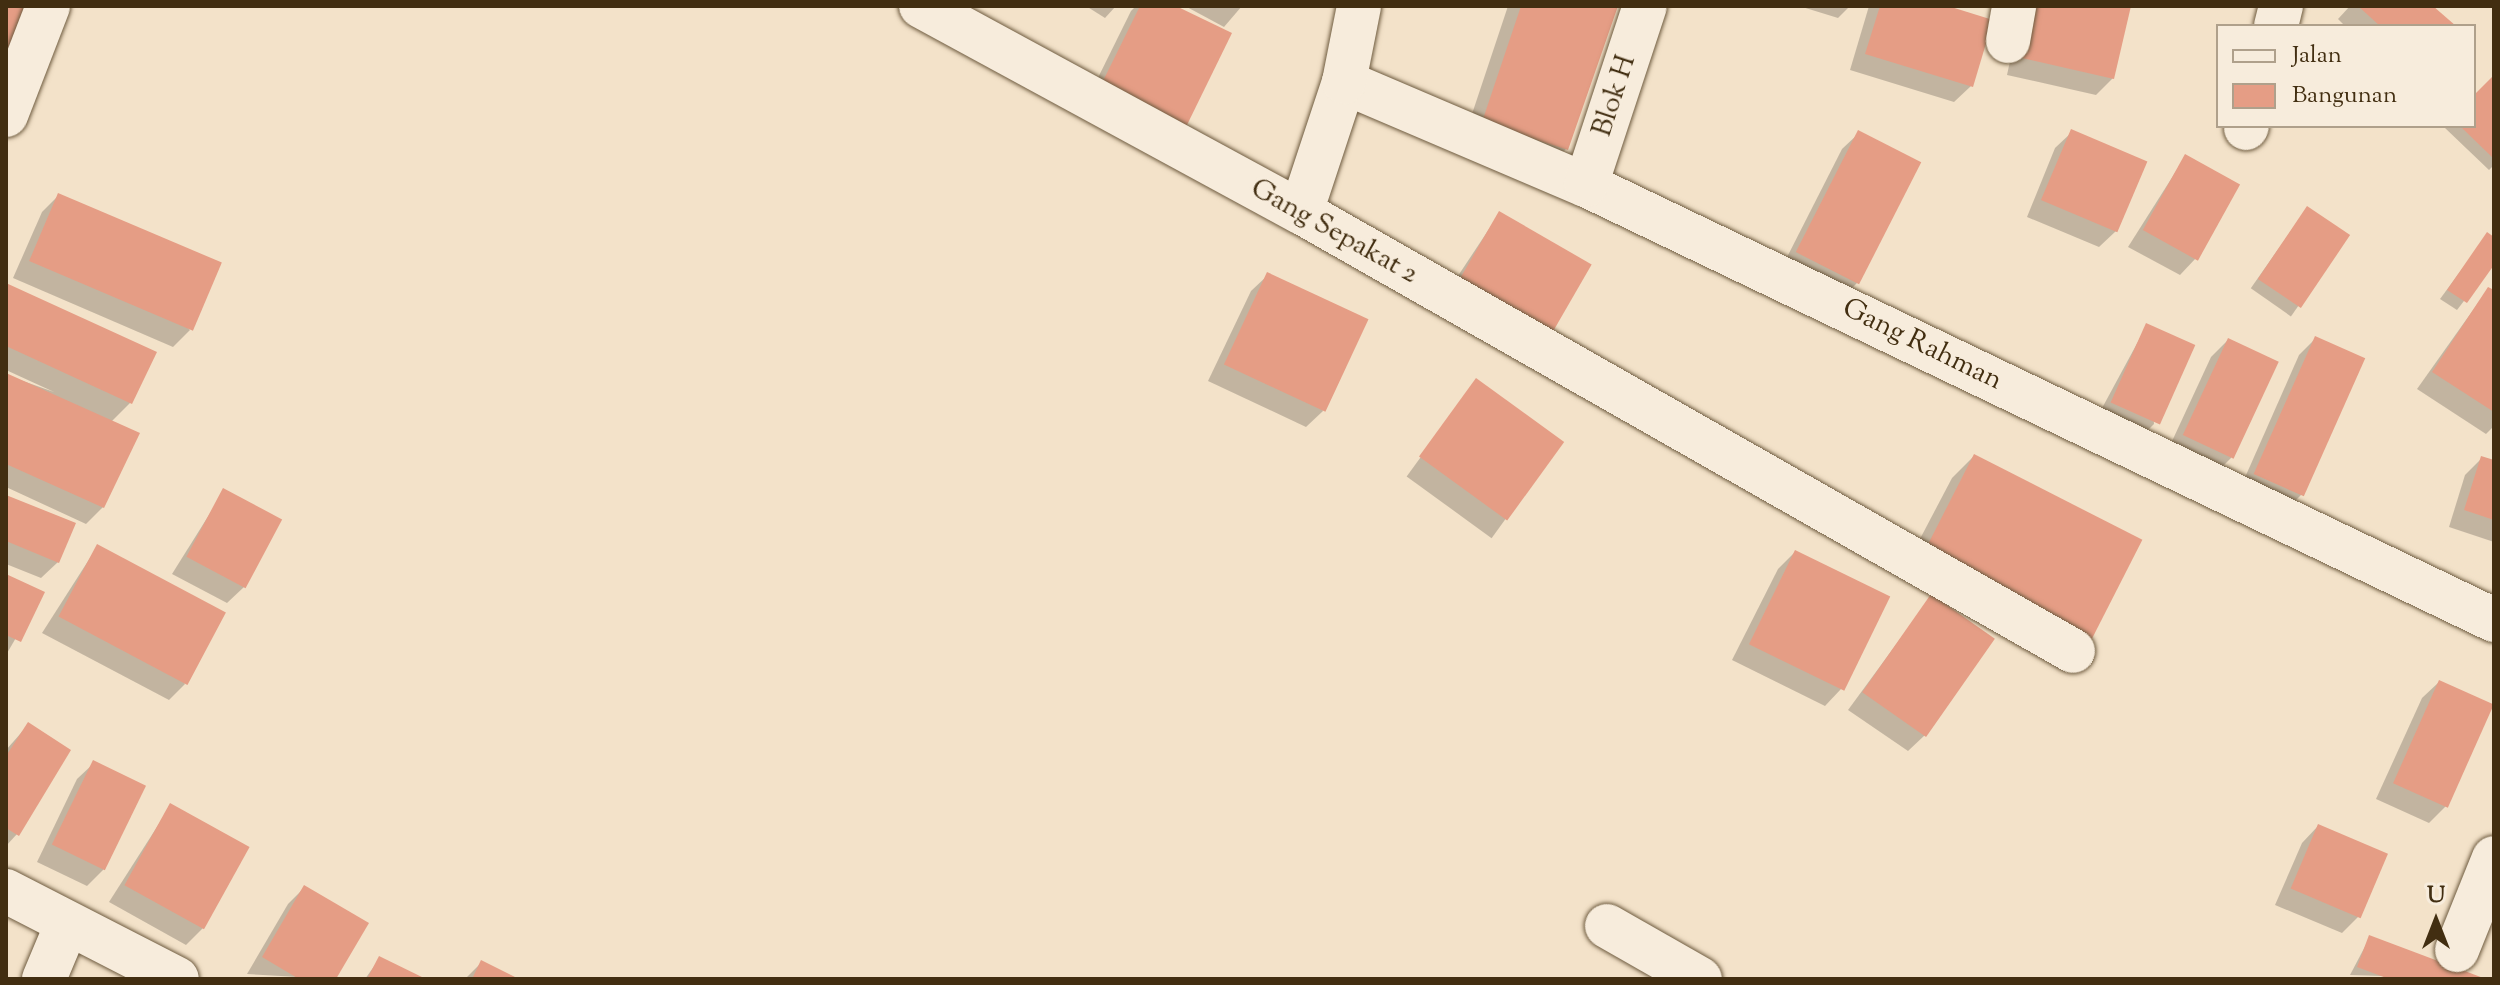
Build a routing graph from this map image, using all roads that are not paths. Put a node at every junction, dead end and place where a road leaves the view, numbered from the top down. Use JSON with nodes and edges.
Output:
{"nodes":[{"id":1,"x":48,"y":6,"type":"edge"},
{"id":2,"x":921,"y":6,"type":"edge"},
{"id":3,"x":1359,"y":6,"type":"edge"},
{"id":4,"x":1645,"y":6,"type":"edge"},
{"id":5,"x":1344,"y":82,"type":"junction"},
{"id":6,"x":6,"y":115,"type":"edge"},
{"id":7,"x":1586,"y":185,"type":"junction"},
{"id":8,"x":1301,"y":212,"type":"junction"},
{"id":9,"x":2494,"y":620,"type":"edge"},
{"id":10,"x":2073,"y":651,"type":"dead end"},
{"id":11,"x":2494,"y":858,"type":"edge"},
{"id":12,"x":6,"y":891,"type":"edge"},
{"id":13,"x":67,"y":924,"type":"junction"},
{"id":14,"x":1607,"y":926,"type":"dead end"},
{"id":15,"x":2457,"y":950,"type":"dead end"},
{"id":16,"x":44,"y":979,"type":"edge"},
{"id":17,"x":177,"y":979,"type":"edge"},
{"id":18,"x":1700,"y":979,"type":"edge"}],
"edges":[{"from":1,"to":6,"type":"street"},
{"from":2,"to":8,"type":"street","name":"Gang Sepakat 2"},
{"from":3,"to":5,"type":"street"},
{"from":4,"to":7,"type":"street","name":"Blok H"},
{"from":5,"to":7,"type":"street","name":"Gang Rahman"},
{"from":5,"to":8,"type":"street"},
{"from":7,"to":9,"type":"street","name":"Gang Rahman"},
{"from":8,"to":10,"type":"street","name":"Gang Sepakat 2"},
{"from":11,"to":15,"type":"street"},
{"from":12,"to":13,"type":"street"},
{"from":13,"to":16,"type":"street"},
{"from":13,"to":17,"type":"street"},
{"from":14,"to":18,"type":"street"}]}
